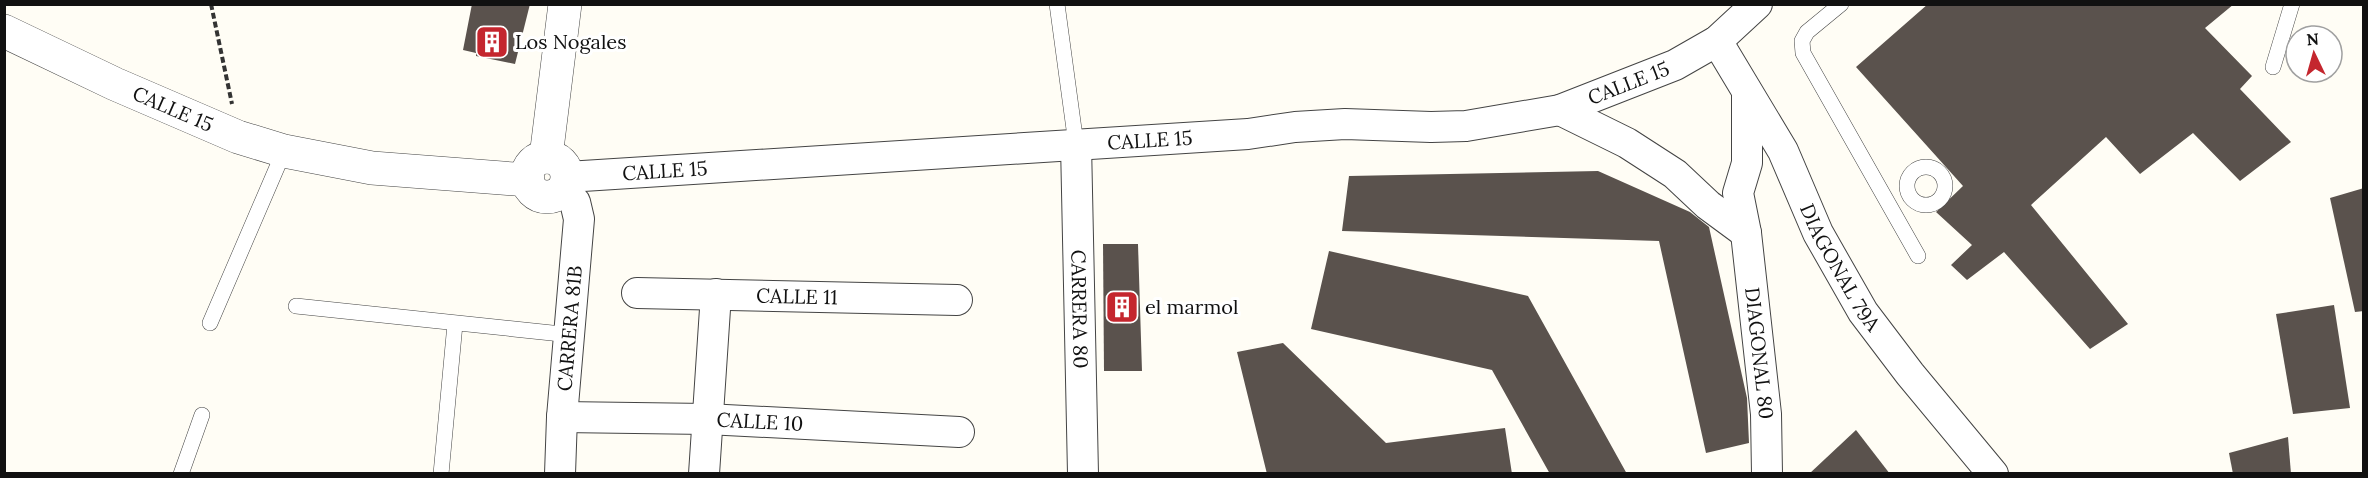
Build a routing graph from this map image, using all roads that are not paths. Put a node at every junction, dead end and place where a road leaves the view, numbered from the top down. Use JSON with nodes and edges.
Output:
{"nodes":[{"id":1,"x":565,"y":4,"type":"edge"},
{"id":2,"x":1057,"y":4,"type":"edge"},
{"id":3,"x":1757,"y":4,"type":"edge"},
{"id":4,"x":1841,"y":4,"type":"edge"},
{"id":5,"x":2292,"y":4,"type":"edge"},
{"id":6,"x":4,"y":31,"type":"edge"},
{"id":7,"x":1717,"y":41,"type":"junction"},
{"id":8,"x":2273,"y":67,"type":"dead end"},
{"id":9,"x":1747,"y":91,"type":"junction"},
{"id":10,"x":1560,"y":110,"type":"junction"},
{"id":11,"x":1076,"y":144,"type":"junction"},
{"id":12,"x":284,"y":151,"type":"junction"},
{"id":13,"x":1783,"y":151,"type":"junction"},
{"id":14,"x":1747,"y":163,"type":"junction"},
{"id":15,"x":551,"y":176,"type":"junction"},
{"id":16,"x":1907,"y":190,"type":"dead end"},
{"id":17,"x":1887,"y":200,"type":"junction"},
{"id":18,"x":1746,"y":233,"type":"junction"},
{"id":19,"x":1918,"y":256,"type":"dead end"},
{"id":20,"x":637,"y":293,"type":"dead end"},
{"id":21,"x":716,"y":294,"type":"junction"},
{"id":22,"x":957,"y":300,"type":"dead end"},
{"id":23,"x":296,"y":306,"type":"dead end"},
{"id":24,"x":210,"y":323,"type":"dead end"},
{"id":25,"x":455,"y":324,"type":"junction"},
{"id":26,"x":571,"y":336,"type":"junction"},
{"id":27,"x":202,"y":415,"type":"dead end"},
{"id":28,"x":562,"y":417,"type":"junction"},
{"id":29,"x":707,"y":419,"type":"junction"},
{"id":30,"x":959,"y":432,"type":"dead end"},
{"id":31,"x":180,"y":474,"type":"edge"},
{"id":32,"x":441,"y":474,"type":"edge"},
{"id":33,"x":560,"y":474,"type":"edge"},
{"id":34,"x":704,"y":474,"type":"edge"},
{"id":35,"x":1083,"y":474,"type":"edge"},
{"id":36,"x":1767,"y":474,"type":"edge"},
{"id":37,"x":1993,"y":474,"type":"edge"}],
"edges":[{"from":1,"to":15,"type":"street"},
{"from":2,"to":11,"type":"lane"},
{"from":3,"to":7,"type":"street","name":"CALLE 15"},
{"from":4,"to":17,"type":"lane"},
{"from":5,"to":8,"type":"lane"},
{"from":6,"to":12,"type":"street","name":"CALLE 15"},
{"from":7,"to":9,"type":"street","name":"DIAGONAL 79A"},
{"from":7,"to":10,"type":"street","name":"CALLE 15"},
{"from":9,"to":13,"type":"street","name":"DIAGONAL 79A"},
{"from":9,"to":14,"type":"street","name":"DIAGONAL 80"},
{"from":10,"to":11,"type":"street","name":"CALLE 15"},
{"from":10,"to":18,"type":"street"},
{"from":11,"to":15,"type":"street","name":"CALLE 15"},
{"from":11,"to":35,"type":"street","name":"CARRERA 80"},
{"from":12,"to":15,"type":"street","name":"CALLE 15"},
{"from":12,"to":24,"type":"lane"},
{"from":13,"to":14,"type":"street"},
{"from":13,"to":37,"type":"street","name":"DIAGONAL 79A"},
{"from":14,"to":18,"type":"street","name":"DIAGONAL 80"},
{"from":15,"to":26,"type":"street","name":"CARRERA 81B"},
{"from":16,"to":17,"type":"lane"},
{"from":17,"to":19,"type":"lane"},
{"from":18,"to":36,"type":"street","name":"DIAGONAL 80"},
{"from":20,"to":21,"type":"street","name":"CALLE 11"},
{"from":21,"to":22,"type":"street","name":"CALLE 11"},
{"from":21,"to":29,"type":"street"},
{"from":23,"to":25,"type":"lane"},
{"from":25,"to":26,"type":"lane"},
{"from":25,"to":32,"type":"lane"},
{"from":26,"to":28,"type":"street","name":"CARRERA 81B"},
{"from":27,"to":31,"type":"lane"},
{"from":28,"to":29,"type":"street","name":"CALLE 10"},
{"from":28,"to":33,"type":"street","name":"CARRERA 81B"},
{"from":29,"to":30,"type":"street","name":"CALLE 10"},
{"from":29,"to":34,"type":"street"}]}
